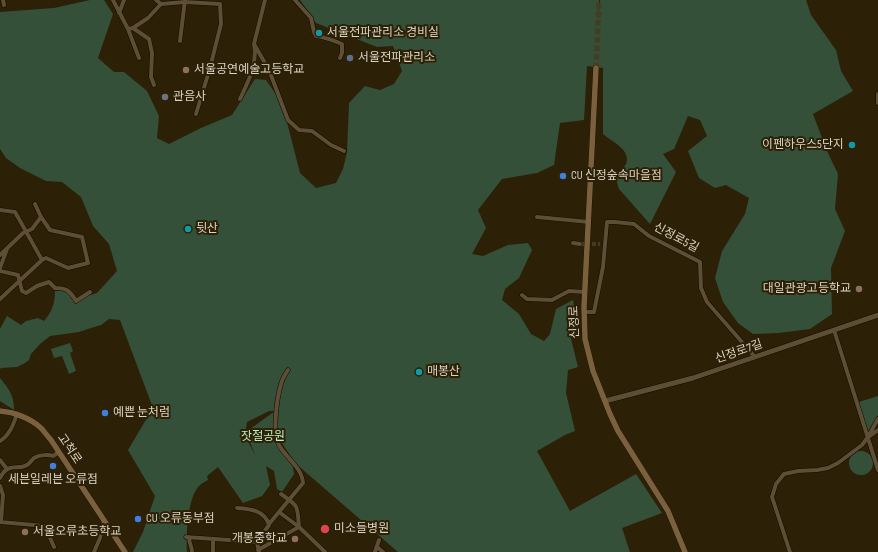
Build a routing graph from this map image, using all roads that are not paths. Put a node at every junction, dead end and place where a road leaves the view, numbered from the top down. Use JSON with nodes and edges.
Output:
{"nodes":[{"id":1,"x":113,"y":0,"type":"edge"},
{"id":2,"x":124,"y":0,"type":"edge"},
{"id":3,"x":156,"y":0,"type":"edge"},
{"id":4,"x":265,"y":0,"type":"edge"},
{"id":5,"x":295,"y":0,"type":"edge"},
{"id":6,"x":185,"y":1,"type":"edge"},
{"id":7,"x":161,"y":4,"type":"junction"},
{"id":8,"x":118,"y":13,"type":"junction"},
{"id":9,"x":130,"y":28,"type":"junction"},
{"id":10,"x":180,"y":41,"type":"dead end"},
{"id":11,"x":254,"y":44,"type":"junction"},
{"id":12,"x":139,"y":58,"type":"dead end"},
{"id":13,"x":340,"y":58,"type":"dead end"},
{"id":14,"x":596,"y":68,"type":"tunnel mouth"},
{"id":15,"x":154,"y":85,"type":"dead end"},
{"id":16,"x":878,"y":94,"type":"edge"},
{"id":17,"x":240,"y":99,"type":"dead end"},
{"id":18,"x":878,"y":103,"type":"edge"},
{"id":19,"x":196,"y":114,"type":"dead end"},
{"id":20,"x":344,"y":151,"type":"dead end"},
{"id":21,"x":35,"y":204,"type":"dead end"},
{"id":22,"x":0,"y":210,"type":"edge"},
{"id":23,"x":41,"y":217,"type":"junction"},
{"id":24,"x":537,"y":217,"type":"dead end"},
{"id":25,"x":589,"y":222,"type":"junction"},
{"id":26,"x":26,"y":231,"type":"junction"},
{"id":27,"x":573,"y":244,"type":"dead end"},
{"id":28,"x":580,"y":244,"type":"tunnel mouth"},
{"id":29,"x":8,"y":247,"type":"junction"},
{"id":30,"x":0,"y":255,"type":"edge"},
{"id":31,"x":42,"y":260,"type":"junction"},
{"id":32,"x":0,"y":270,"type":"edge"},
{"id":33,"x":20,"y":280,"type":"junction"},
{"id":34,"x":90,"y":292,"type":"dead end"},
{"id":35,"x":585,"y":292,"type":"junction"},
{"id":36,"x":522,"y":295,"type":"dead end"},
{"id":37,"x":0,"y":299,"type":"edge"},
{"id":38,"x":584,"y":312,"type":"junction"},
{"id":39,"x":878,"y":315,"type":"edge"},
{"id":40,"x":834,"y":330,"type":"junction"},
{"id":41,"x":755,"y":357,"type":"junction"},
{"id":42,"x":288,"y":370,"type":"dead end"},
{"id":43,"x":605,"y":401,"type":"junction"},
{"id":44,"x":0,"y":410,"type":"edge"},
{"id":45,"x":16,"y":414,"type":"junction"},
{"id":46,"x":878,"y":419,"type":"edge"},
{"id":47,"x":878,"y":430,"type":"edge"},
{"id":48,"x":868,"y":437,"type":"junction"},
{"id":49,"x":0,"y":442,"type":"edge"},
{"id":50,"x":59,"y":452,"type":"junction"},
{"id":51,"x":0,"y":460,"type":"edge"},
{"id":52,"x":8,"y":469,"type":"junction"},
{"id":53,"x":878,"y":470,"type":"edge"},
{"id":54,"x":0,"y":478,"type":"edge"},
{"id":55,"x":0,"y":486,"type":"edge"},
{"id":56,"x":282,"y":494,"type":"dead end"},
{"id":57,"x":290,"y":499,"type":"junction"},
{"id":58,"x":237,"y":508,"type":"dead end"},
{"id":59,"x":279,"y":512,"type":"junction"},
{"id":60,"x":104,"y":520,"type":"junction"},
{"id":61,"x":1,"y":522,"type":"edge"},
{"id":62,"x":269,"y":524,"type":"junction"},
{"id":63,"x":298,"y":527,"type":"junction"},
{"id":64,"x":213,"y":539,"type":"junction"},
{"id":65,"x":379,"y":540,"type":"dead end"},
{"id":66,"x":256,"y":542,"type":"junction"},
{"id":67,"x":54,"y":547,"type":"dead end"},
{"id":68,"x":377,"y":547,"type":"junction"},
{"id":69,"x":259,"y":551,"type":"edge"},
{"id":70,"x":94,"y":552,"type":"edge"},
{"id":71,"x":125,"y":552,"type":"edge"},
{"id":72,"x":192,"y":552,"type":"edge"},
{"id":73,"x":213,"y":552,"type":"edge"},
{"id":74,"x":325,"y":552,"type":"edge"},
{"id":75,"x":375,"y":552,"type":"edge"},
{"id":76,"x":383,"y":552,"type":"edge"},
{"id":77,"x":685,"y":552,"type":"edge"},
{"id":78,"x":790,"y":552,"type":"edge"}],
"edges":[{"from":1,"to":8,"type":"street"},
{"from":2,"to":8,"type":"street"},
{"from":3,"to":7,"type":"street"},
{"from":4,"to":11,"type":"street"},
{"from":5,"to":13,"type":"street"},
{"from":6,"to":7,"type":"street"},
{"from":6,"to":10,"type":"street"},
{"from":6,"to":19,"type":"street"},
{"from":7,"to":9,"type":"street"},
{"from":8,"to":9,"type":"street"},
{"from":9,"to":12,"type":"street"},
{"from":9,"to":15,"type":"street"},
{"from":11,"to":17,"type":"street"},
{"from":11,"to":20,"type":"street"},
{"from":14,"to":25,"type":"main road","name":"신정로"},
{"from":16,"to":18,"type":"street"},
{"from":21,"to":23,"type":"street"},
{"from":22,"to":26,"type":"street"},
{"from":23,"to":26,"type":"street"},
{"from":23,"to":31,"type":"street"},
{"from":24,"to":25,"type":"street"},
{"from":25,"to":35,"type":"main road","name":"신정로"},
{"from":26,"to":29,"type":"street"},
{"from":26,"to":31,"type":"street"},
{"from":27,"to":28,"type":"street"},
{"from":29,"to":30,"type":"street"},
{"from":29,"to":32,"type":"street"},
{"from":31,"to":33,"type":"street"},
{"from":32,"to":33,"type":"street"},
{"from":33,"to":34,"type":"street"},
{"from":33,"to":37,"type":"street"},
{"from":35,"to":36,"type":"street"},
{"from":35,"to":38,"type":"main road","name":"신정로"},
{"from":38,"to":41,"type":"street","name":"신정로5길"},
{"from":38,"to":43,"type":"main road","name":"신정로"},
{"from":39,"to":40,"type":"street","name":"신정로7길"},
{"from":40,"to":41,"type":"street","name":"신정로7길"},
{"from":40,"to":48,"type":"street"},
{"from":41,"to":43,"type":"street","name":"신정로7길"},
{"from":42,"to":57,"type":"street"},
{"from":43,"to":77,"type":"main road","name":"신정로"},
{"from":44,"to":45,"type":"main road","name":"고척로"},
{"from":45,"to":49,"type":"street"},
{"from":45,"to":50,"type":"main road","name":"고척로"},
{"from":46,"to":48,"type":"street"},
{"from":47,"to":48,"type":"street"},
{"from":48,"to":53,"type":"street"},
{"from":48,"to":78,"type":"street"},
{"from":50,"to":52,"type":"street"},
{"from":50,"to":60,"type":"main road","name":"고척로"},
{"from":51,"to":52,"type":"street"},
{"from":52,"to":54,"type":"street"},
{"from":55,"to":61,"type":"street"},
{"from":56,"to":57,"type":"street"},
{"from":57,"to":59,"type":"street"},
{"from":57,"to":63,"type":"street"},
{"from":58,"to":62,"type":"street"},
{"from":59,"to":62,"type":"street"},
{"from":59,"to":63,"type":"street"},
{"from":60,"to":70,"type":"street"},
{"from":60,"to":71,"type":"main road","name":"고척로"},
{"from":61,"to":67,"type":"street"},
{"from":62,"to":66,"type":"street"},
{"from":63,"to":69,"type":"street"},
{"from":63,"to":74,"type":"street"},
{"from":64,"to":66,"type":"street"},
{"from":64,"to":72,"type":"street"},
{"from":64,"to":73,"type":"street"},
{"from":65,"to":68,"type":"street"},
{"from":66,"to":69,"type":"street"},
{"from":68,"to":75,"type":"street"},
{"from":68,"to":76,"type":"street"}]}
